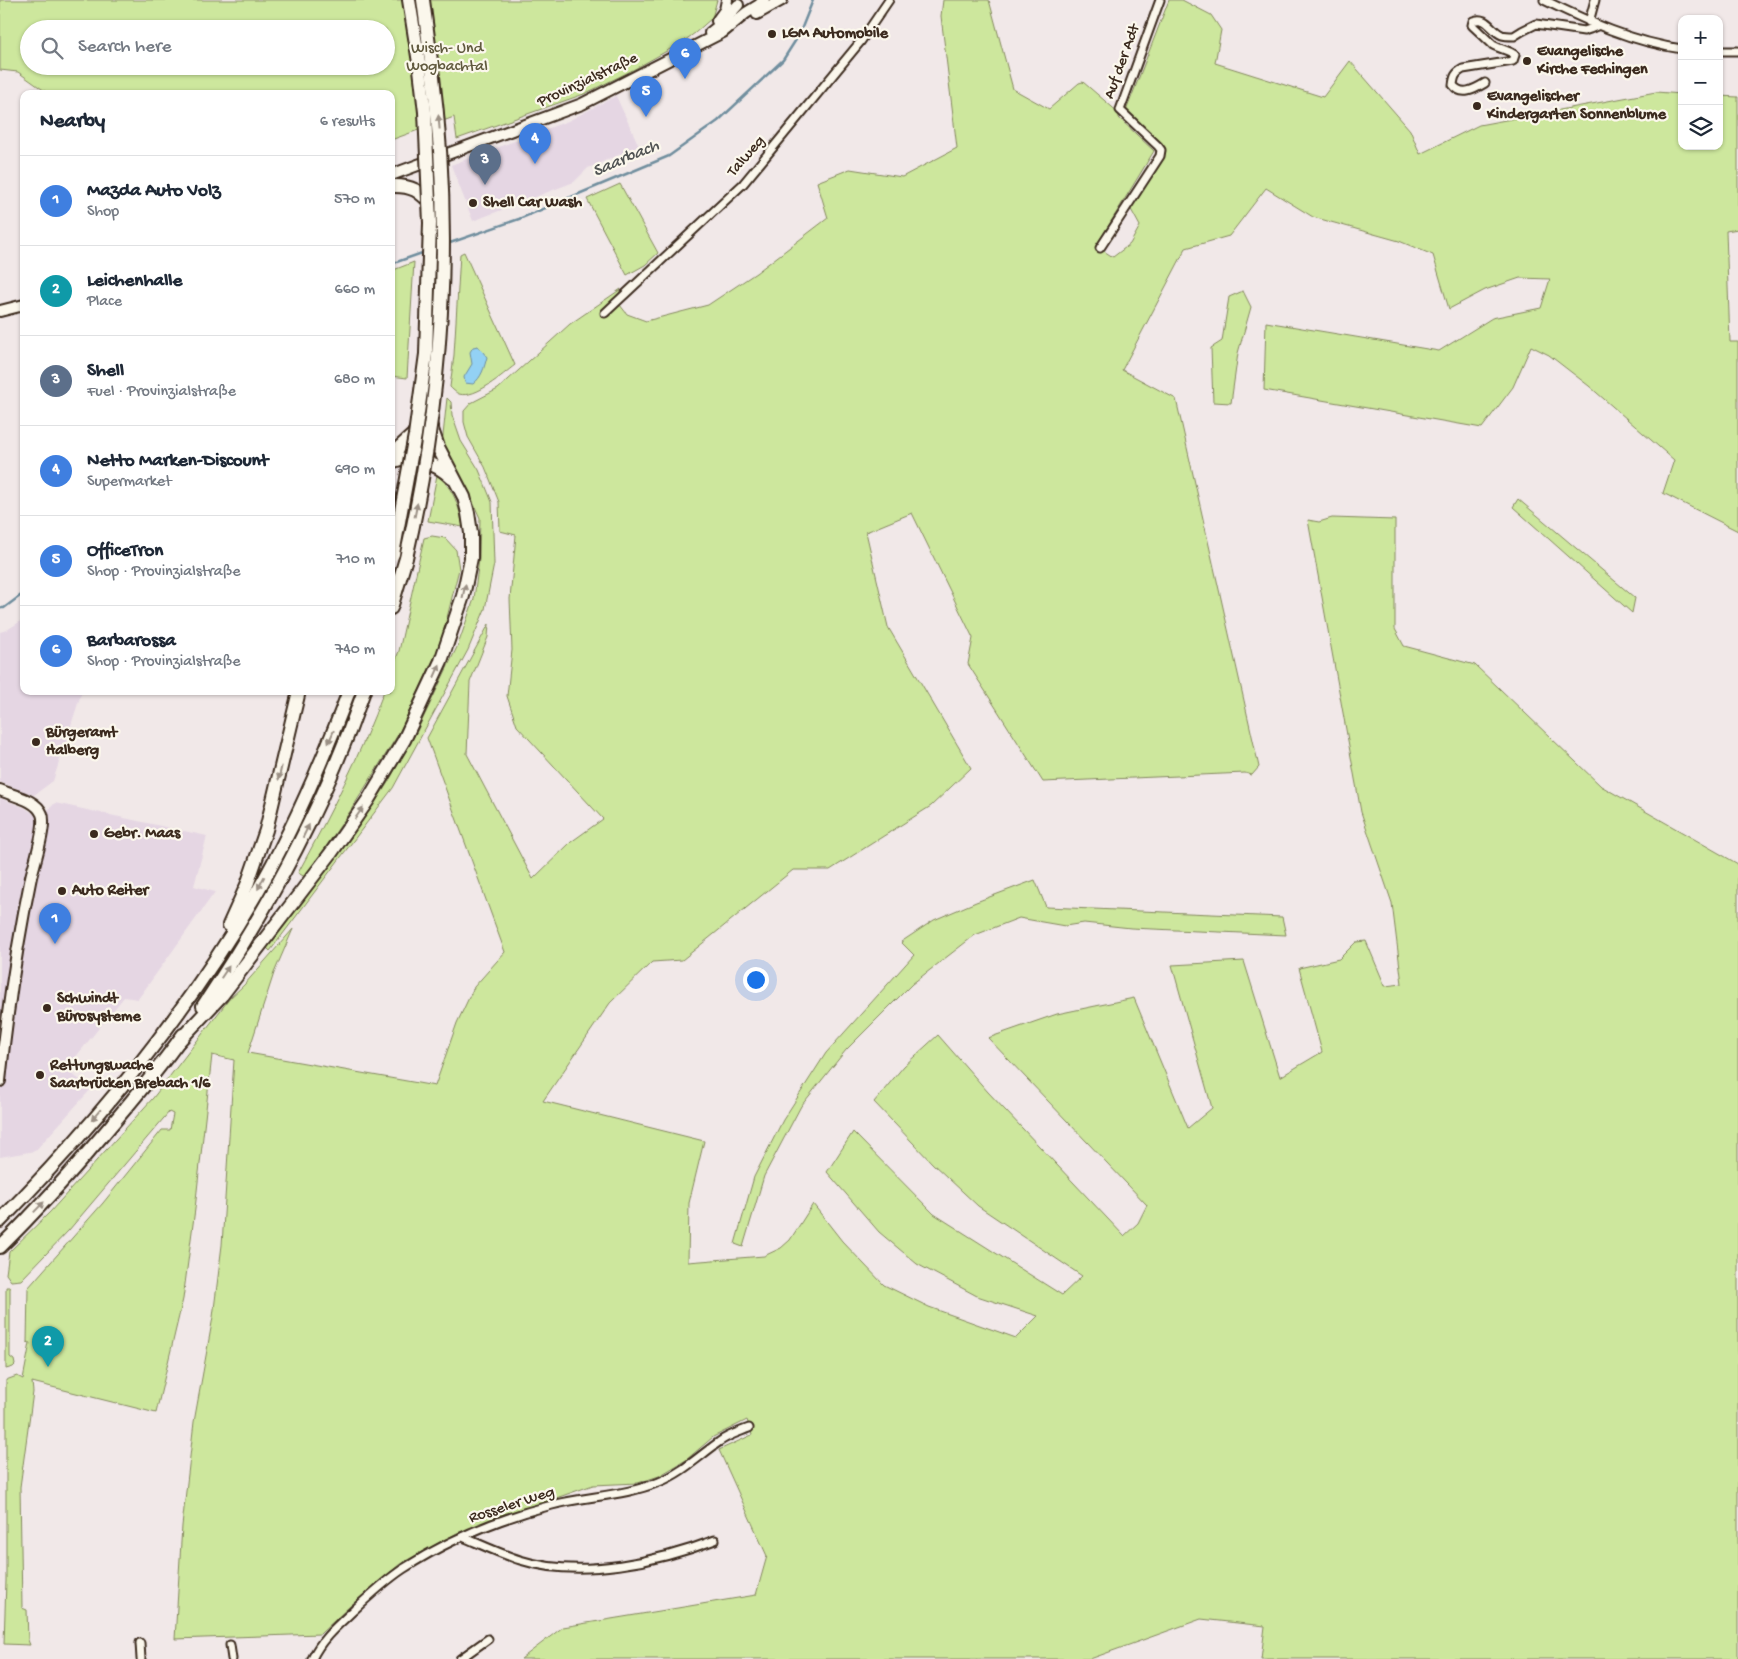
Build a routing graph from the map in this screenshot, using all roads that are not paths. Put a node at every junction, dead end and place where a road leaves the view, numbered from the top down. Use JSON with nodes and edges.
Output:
{"nodes":[{"id":1,"x":409,"y":0,"type":"edge"},
{"id":2,"x":423,"y":0,"type":"edge"},
{"id":3,"x":727,"y":0,"type":"edge"},
{"id":4,"x":764,"y":0,"type":"edge"},
{"id":5,"x":782,"y":0,"type":"edge"},
{"id":6,"x":889,"y":0,"type":"edge"},
{"id":7,"x":1160,"y":0,"type":"edge"},
{"id":8,"x":1544,"y":0,"type":"edge"},
{"id":9,"x":1595,"y":0,"type":"edge"},
{"id":10,"x":737,"y":2,"type":"edge"},
{"id":11,"x":746,"y":13,"type":"junction"},
{"id":12,"x":1589,"y":22,"type":"junction"},
{"id":13,"x":1597,"y":26,"type":"junction"},
{"id":14,"x":699,"y":40,"type":"junction"},
{"id":15,"x":1678,"y":48,"type":"edge"},
{"id":16,"x":685,"y":51,"type":"junction"},
{"id":17,"x":1723,"y":51,"type":"edge"},
{"id":18,"x":1738,"y":51,"type":"edge"},
{"id":19,"x":426,"y":69,"type":"junction"},
{"id":20,"x":1484,"y":83,"type":"dead end"},
{"id":21,"x":436,"y":158,"type":"junction"},
{"id":22,"x":395,"y":173,"type":"edge"},
{"id":23,"x":395,"y":186,"type":"edge"},
{"id":24,"x":436,"y":203,"type":"junction"},
{"id":25,"x":1100,"y":248,"type":"dead end"},
{"id":26,"x":20,"y":306,"type":"edge"},
{"id":27,"x":0,"y":311,"type":"edge"},
{"id":28,"x":605,"y":314,"type":"dead end"},
{"id":29,"x":426,"y":405,"type":"junction"},
{"id":30,"x":395,"y":452,"type":"edge"},
{"id":31,"x":395,"y":461,"type":"edge"},
{"id":32,"x":457,"y":483,"type":"junction"},
{"id":33,"x":395,"y":541,"type":"edge"},
{"id":34,"x":395,"y":595,"type":"edge"},
{"id":35,"x":298,"y":695,"type":"edge"},
{"id":36,"x":347,"y":695,"type":"edge"},
{"id":37,"x":362,"y":695,"type":"edge"},
{"id":38,"x":0,"y":790,"type":"edge"},
{"id":39,"x":212,"y":964,"type":"junction"},
{"id":40,"x":178,"y":1042,"type":"junction"},
{"id":41,"x":0,"y":1081,"type":"edge"},
{"id":42,"x":4,"y":1218,"type":"edge"},
{"id":43,"x":2,"y":1244,"type":"edge"},
{"id":44,"x":749,"y":1428,"type":"dead end"},
{"id":45,"x":463,"y":1537,"type":"junction"},
{"id":46,"x":715,"y":1540,"type":"dead end"},
{"id":47,"x":488,"y":1640,"type":"dead end"},
{"id":48,"x":140,"y":1643,"type":"dead end"},
{"id":49,"x":230,"y":1645,"type":"dead end"},
{"id":50,"x":141,"y":1659,"type":"edge"},
{"id":51,"x":232,"y":1659,"type":"edge"},
{"id":52,"x":312,"y":1659,"type":"edge"},
{"id":53,"x":460,"y":1659,"type":"edge"}],
"edges":[{"from":1,"to":19,"type":"highway"},
{"from":2,"to":19,"type":"highway"},
{"from":3,"to":14,"type":"main road"},
{"from":4,"to":11,"type":"main road"},
{"from":5,"to":11,"type":"main road","name":"Provinzialstraße"},
{"from":6,"to":28,"type":"street","name":"Talweg"},
{"from":7,"to":25,"type":"street","name":"Auf der Adt"},
{"from":8,"to":12,"type":"street"},
{"from":9,"to":12,"type":"street"},
{"from":10,"to":11,"type":"main road"},
{"from":10,"to":14,"type":"main road","name":"Provinzialstraße"},
{"from":11,"to":16,"type":"main road","name":"Provinzialstraße"},
{"from":12,"to":13,"type":"street"},
{"from":13,"to":15,"type":"street"},
{"from":13,"to":20,"type":"street"},
{"from":14,"to":16,"type":"main road","name":"Provinzialstraße"},
{"from":16,"to":21,"type":"main road","name":"Provinzialstraße"},
{"from":17,"to":18,"type":"street"},
{"from":19,"to":33,"type":"highway","bridge":true},
{"from":34,"to":19,"type":"highway","one_way":true,"bridge":true},
{"from":21,"to":22,"type":"main road","name":"Provinzialstraße"},
{"from":21,"to":24,"type":"highway"},
{"from":21,"to":24,"type":"highway"},
{"from":23,"to":24,"type":"highway"},
{"from":24,"to":29,"type":"highway","bridge":true},
{"from":26,"to":27,"type":"main road"},
{"from":29,"to":30,"type":"highway"},
{"from":29,"to":32,"type":"highway"},
{"from":31,"to":32,"type":"highway"},
{"from":40,"to":32,"type":"highway","one_way":true},
{"from":35,"to":39,"type":"highway","one_way":true},
{"from":36,"to":39,"type":"highway","one_way":true},
{"from":40,"to":37,"type":"highway","one_way":true},
{"from":38,"to":41,"type":"main road"},
{"from":39,"to":42,"type":"highway","one_way":true},
{"from":43,"to":40,"type":"highway","one_way":true},
{"from":44,"to":45,"type":"street","name":"Rosseler Weg"},
{"from":45,"to":46,"type":"street"},
{"from":45,"to":52,"type":"street","name":"Rosseler Weg"},
{"from":47,"to":53,"type":"street"},
{"from":48,"to":50,"type":"street"},
{"from":49,"to":51,"type":"street"}]}
